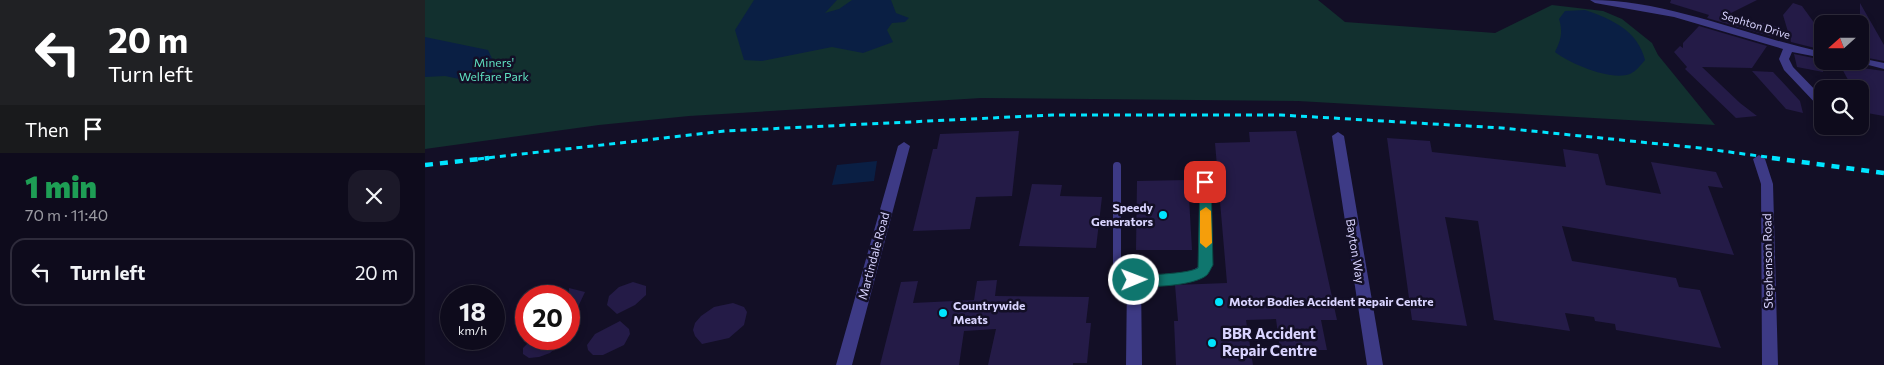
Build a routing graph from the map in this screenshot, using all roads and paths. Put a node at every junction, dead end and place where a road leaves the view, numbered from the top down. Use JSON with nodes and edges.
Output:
{"nodes":[{"id":1,"x":1595,"y":0,"type":"edge"},
{"id":2,"x":1789,"y":48,"type":"junction"},
{"id":3,"x":1814,"y":53,"type":"edge"},
{"id":4,"x":1869,"y":63,"type":"edge"},
{"id":5,"x":1884,"y":66,"type":"edge"},
{"id":6,"x":1814,"y":96,"type":"edge"},
{"id":7,"x":1338,"y":136,"type":"dead end"},
{"id":8,"x":904,"y":146,"type":"dead end"},
{"id":9,"x":1759,"y":159,"type":"dead end"},
{"id":10,"x":1117,"y":166,"type":"dead end"},
{"id":11,"x":1205,"y":182,"type":"dead end"},
{"id":12,"x":1134,"y":280,"type":"junction"},
{"id":13,"x":844,"y":365,"type":"edge"},
{"id":14,"x":1134,"y":365,"type":"edge"},
{"id":15,"x":1375,"y":365,"type":"edge"},
{"id":16,"x":1770,"y":365,"type":"edge"}],
"edges":[{"from":1,"to":2,"type":"street","name":"Sephton Drive"},
{"from":2,"to":3,"type":"street","name":"Sephton Drive"},
{"from":2,"to":6,"type":"street"},
{"from":4,"to":5,"type":"street"},
{"from":7,"to":15,"type":"street","name":"Bayton Way"},
{"from":8,"to":13,"type":"street","name":"Martindale Road"},
{"from":9,"to":16,"type":"street","name":"Stephenson Road"},
{"from":10,"to":12,"type":"lane"},
{"from":11,"to":12,"type":"lane"},
{"from":12,"to":14,"type":"street"}]}
